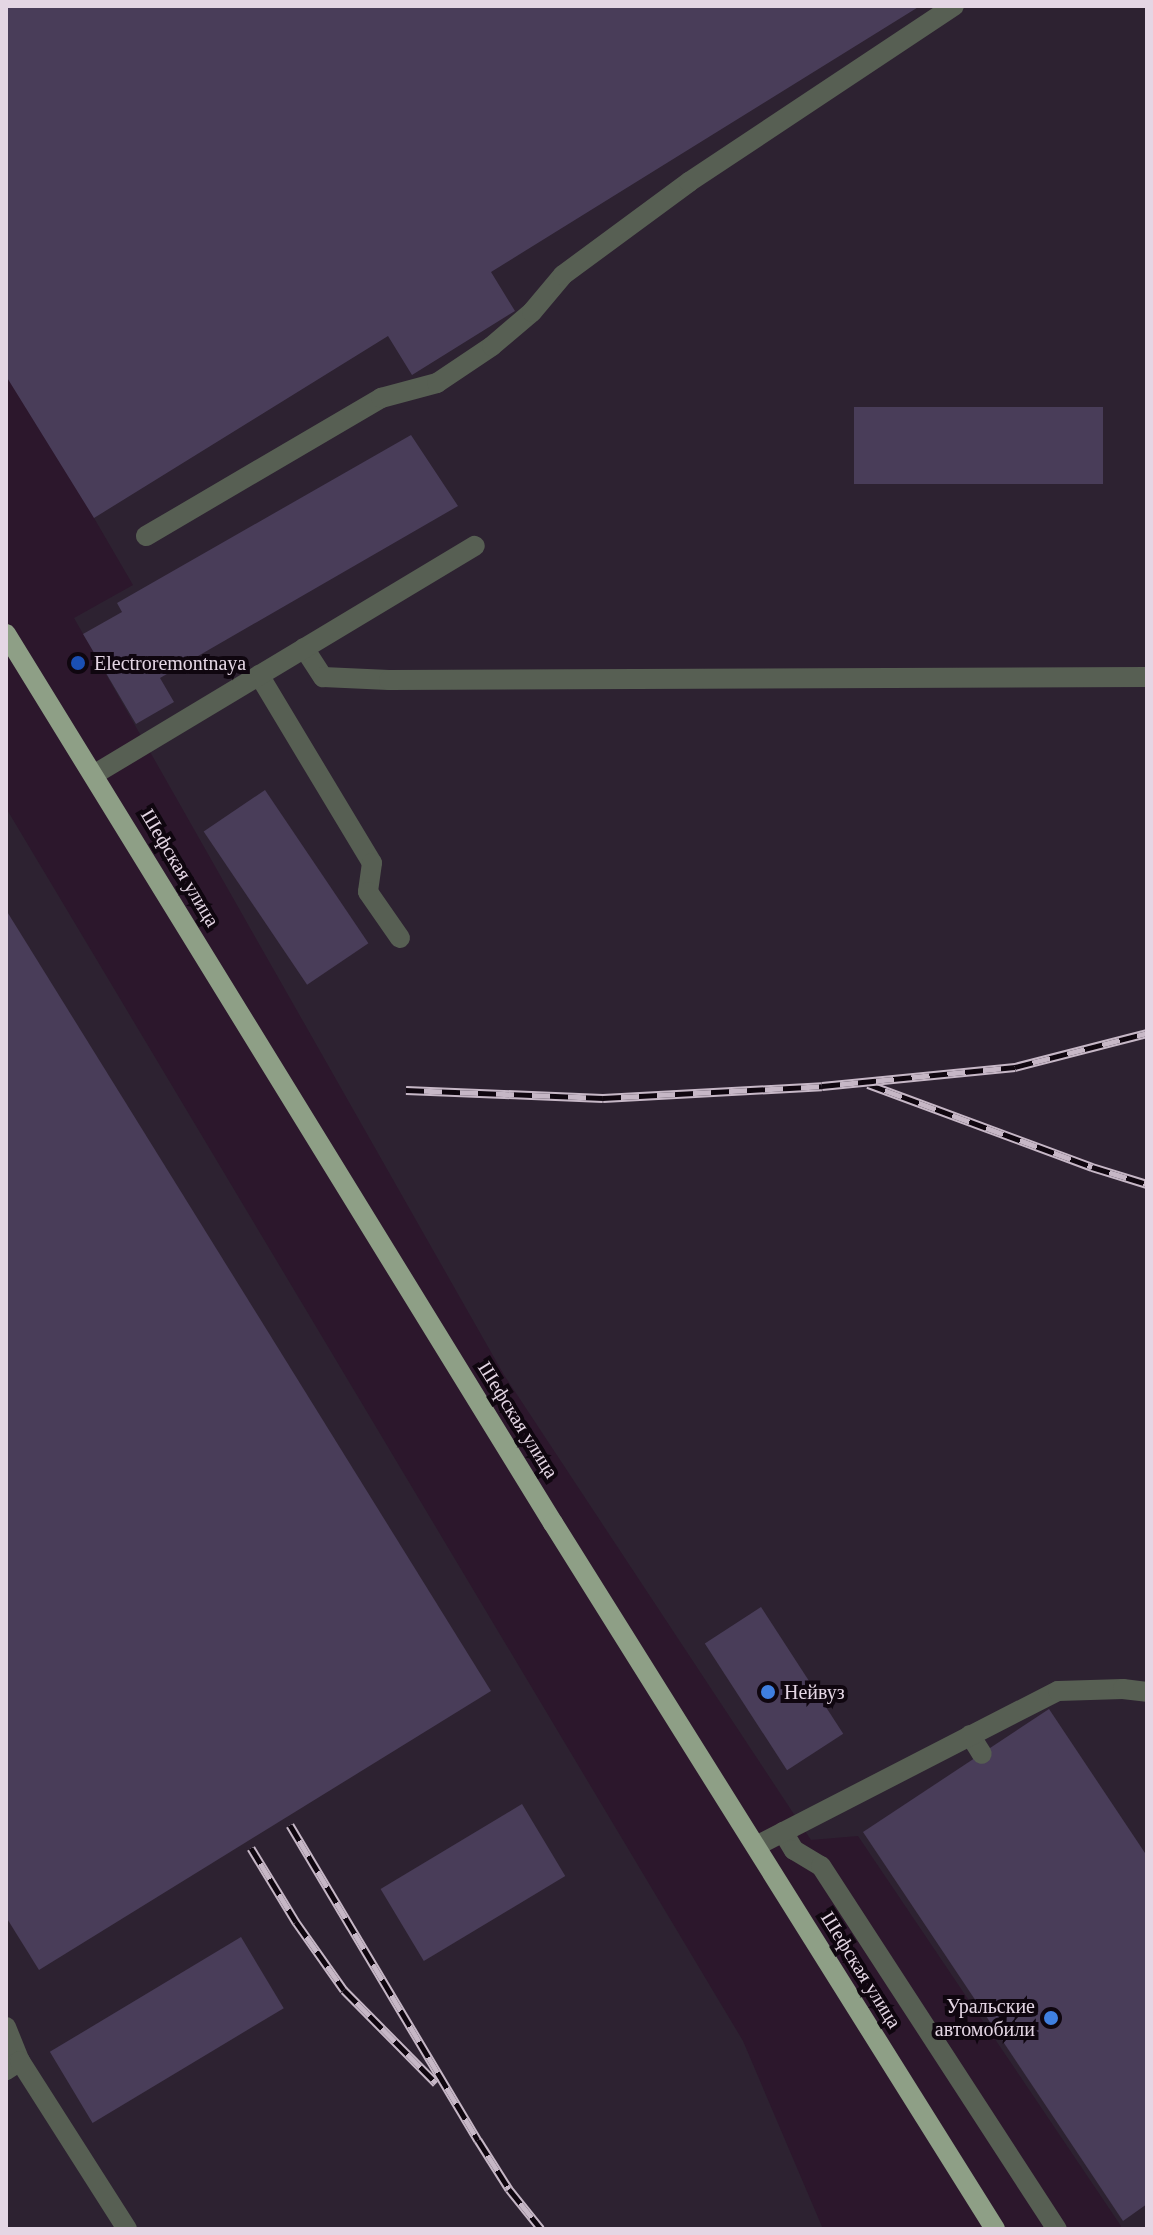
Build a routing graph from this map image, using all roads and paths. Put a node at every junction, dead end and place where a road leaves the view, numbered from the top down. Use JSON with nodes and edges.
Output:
{"nodes":[{"id":1,"x":954,"y":6,"type":"edge"},
{"id":2,"x":146,"y":536,"type":"dead end"},
{"id":3,"x":475,"y":546,"type":"dead end"},
{"id":4,"x":6,"y":634,"type":"edge"},
{"id":5,"x":304,"y":648,"type":"junction"},
{"id":6,"x":259,"y":675,"type":"junction"},
{"id":7,"x":1147,"y":677,"type":"edge"},
{"id":8,"x":95,"y":774,"type":"junction"},
{"id":9,"x":400,"y":938,"type":"dead end"},
{"id":10,"x":1147,"y":1692,"type":"edge"},
{"id":11,"x":970,"y":1735,"type":"junction"},
{"id":12,"x":982,"y":1754,"type":"dead end"},
{"id":13,"x":783,"y":1832,"type":"junction"},
{"id":14,"x":756,"y":1846,"type":"junction"},
{"id":15,"x":6,"y":2027,"type":"edge"},
{"id":16,"x":13,"y":2066,"type":"edge"},
{"id":17,"x":127,"y":2229,"type":"edge"},
{"id":18,"x":995,"y":2229,"type":"edge"},
{"id":19,"x":1057,"y":2229,"type":"edge"}],
"edges":[{"from":1,"to":2,"type":"lane"},
{"from":3,"to":5,"type":"lane"},
{"from":4,"to":8,"type":"main road","name":"Шефская улица"},
{"from":5,"to":6,"type":"lane"},
{"from":5,"to":7,"type":"lane"},
{"from":6,"to":8,"type":"lane"},
{"from":6,"to":9,"type":"lane"},
{"from":8,"to":14,"type":"main road","name":"Шефская улица"},
{"from":10,"to":11,"type":"lane"},
{"from":11,"to":12,"type":"lane"},
{"from":11,"to":13,"type":"lane"},
{"from":13,"to":14,"type":"lane"},
{"from":13,"to":19,"type":"lane"},
{"from":14,"to":18,"type":"main road","name":"Шефская улица"},
{"from":15,"to":16,"type":"lane"},
{"from":16,"to":17,"type":"lane"}]}
